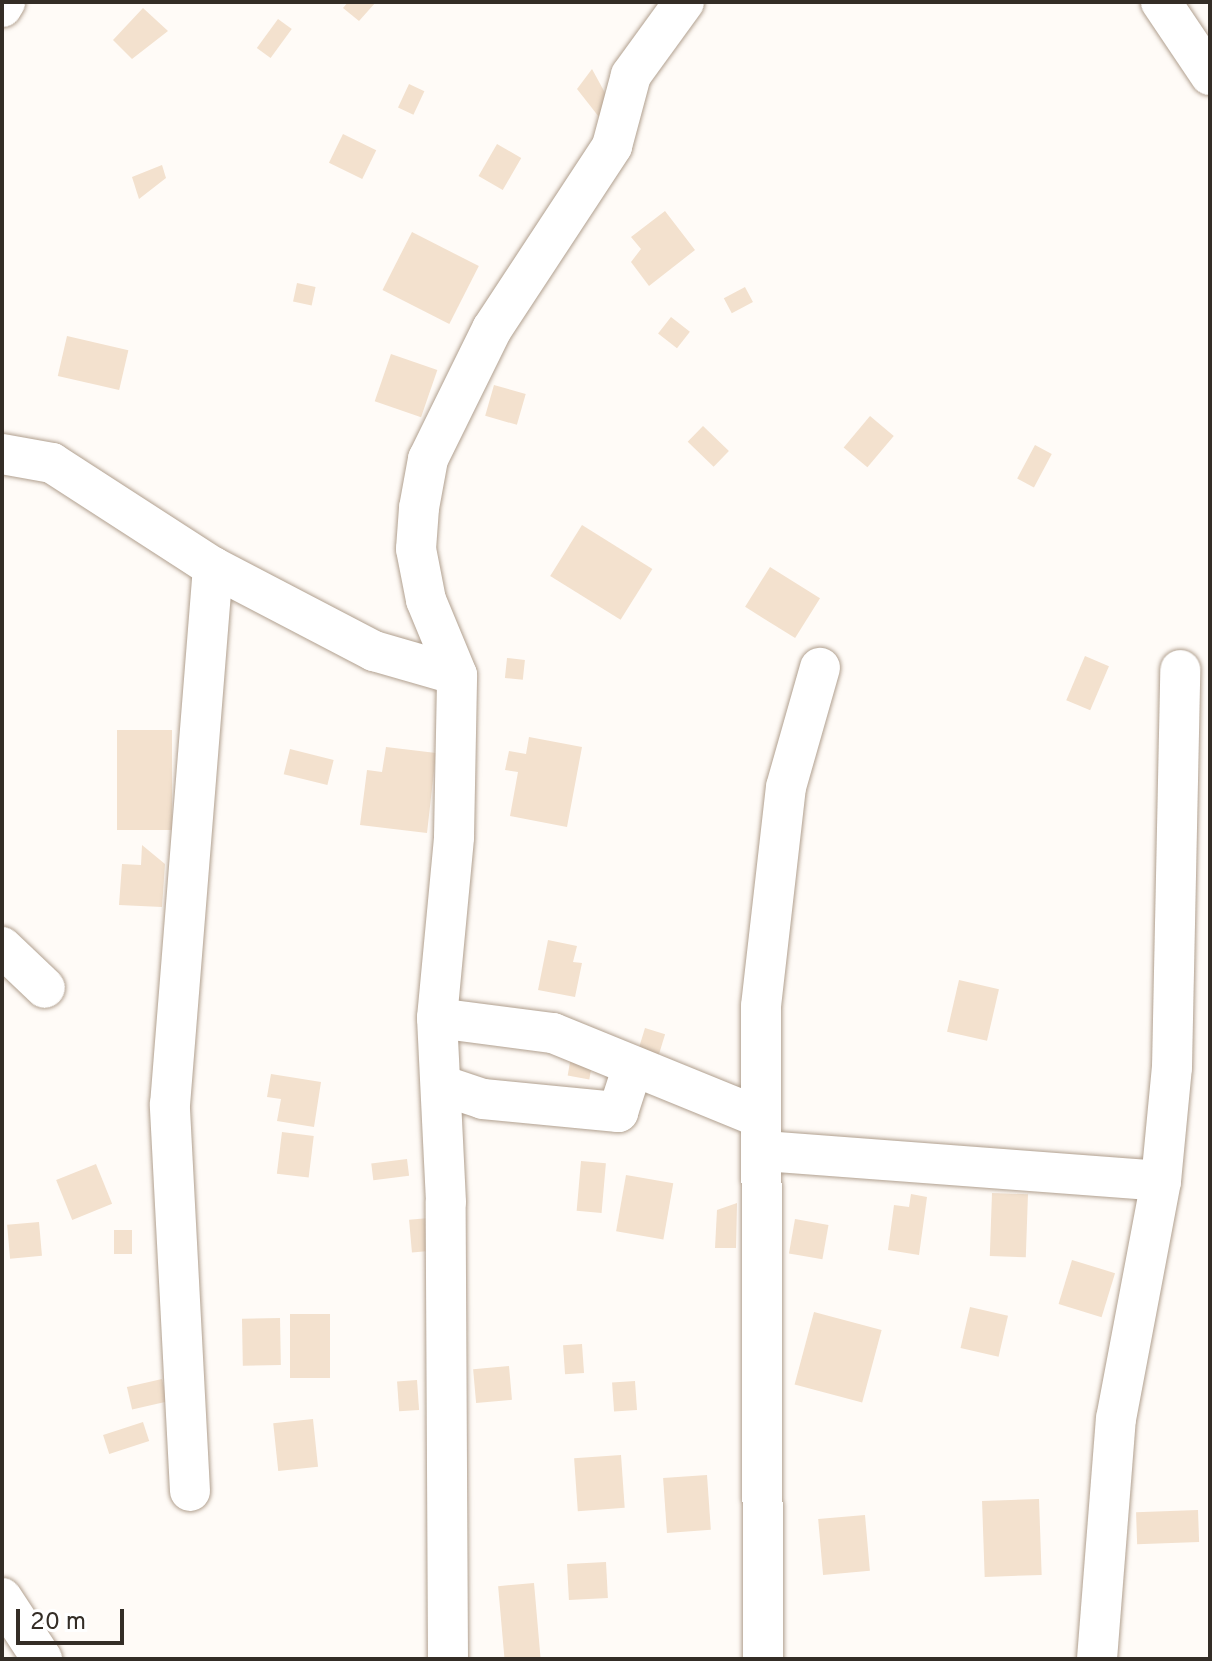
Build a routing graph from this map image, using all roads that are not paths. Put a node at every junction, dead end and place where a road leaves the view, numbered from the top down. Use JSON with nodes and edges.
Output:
{"nodes":[{"id":1,"x":684,"y":2,"type":"edge"},
{"id":2,"x":1161,"y":2,"type":"edge"},
{"id":3,"x":1210,"y":75,"type":"edge"},
{"id":4,"x":2,"y":454,"type":"edge"},
{"id":5,"x":213,"y":567,"type":"junction"},
{"id":6,"x":820,"y":668,"type":"dead end"},
{"id":7,"x":1180,"y":670,"type":"dead end"},
{"id":8,"x":457,"y":675,"type":"junction"},
{"id":9,"x":2,"y":947,"type":"edge"},
{"id":10,"x":45,"y":988,"type":"dead end"},
{"id":11,"x":437,"y":1018,"type":"junction"},
{"id":12,"x":632,"y":1069,"type":"junction"},
{"id":13,"x":441,"y":1085,"type":"junction"},
{"id":14,"x":761,"y":1134,"type":"junction"},
{"id":15,"x":1161,"y":1181,"type":"junction"},
{"id":16,"x":190,"y":1491,"type":"dead end"},
{"id":17,"x":2,"y":1598,"type":"edge"},
{"id":18,"x":42,"y":1659,"type":"edge"},
{"id":19,"x":448,"y":1659,"type":"edge"},
{"id":20,"x":763,"y":1659,"type":"edge"},
{"id":21,"x":1097,"y":1659,"type":"edge"}],
"edges":[{"from":1,"to":8,"type":"street"},
{"from":2,"to":3,"type":"street"},
{"from":4,"to":5,"type":"street"},
{"from":5,"to":8,"type":"street"},
{"from":5,"to":16,"type":"street"},
{"from":6,"to":14,"type":"street"},
{"from":7,"to":15,"type":"street"},
{"from":8,"to":11,"type":"street"},
{"from":9,"to":10,"type":"street"},
{"from":11,"to":12,"type":"street"},
{"from":11,"to":13,"type":"street"},
{"from":12,"to":13,"type":"street"},
{"from":12,"to":14,"type":"street"},
{"from":13,"to":19,"type":"street"},
{"from":14,"to":15,"type":"street"},
{"from":14,"to":20,"type":"street"},
{"from":15,"to":21,"type":"street"},
{"from":17,"to":18,"type":"street"}]}
